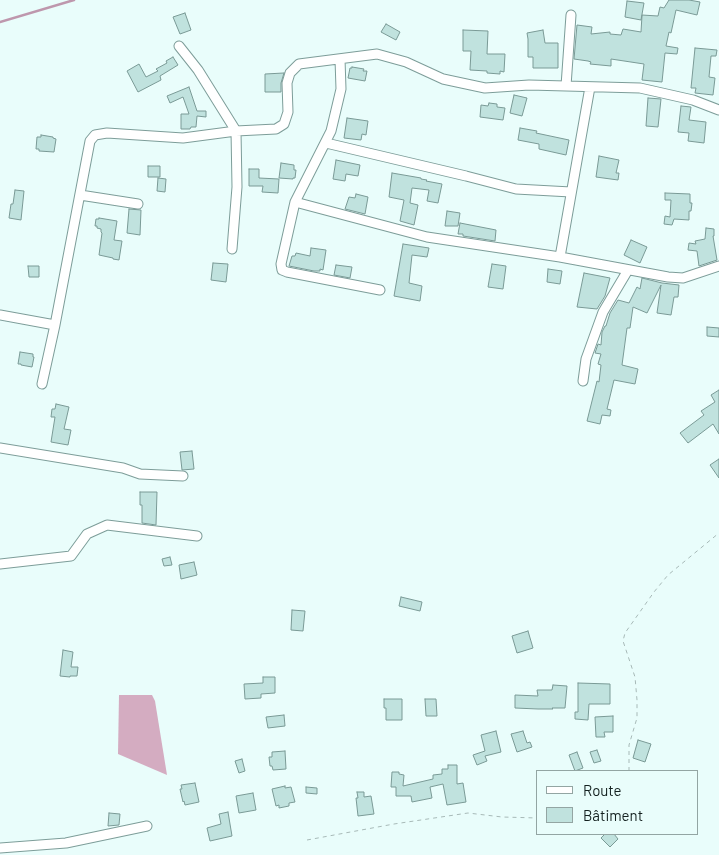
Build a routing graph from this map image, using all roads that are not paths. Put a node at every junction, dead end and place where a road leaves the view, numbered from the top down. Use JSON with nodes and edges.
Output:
{"nodes":[{"id":1,"x":571,"y":14,"type":"dead end"},
{"id":2,"x":180,"y":46,"type":"dead end"},
{"id":3,"x":340,"y":59,"type":"junction"},
{"id":4,"x":566,"y":86,"type":"junction"},
{"id":5,"x":590,"y":87,"type":"junction"},
{"id":6,"x":719,"y":110,"type":"edge"},
{"id":7,"x":236,"y":131,"type":"junction"},
{"id":8,"x":326,"y":143,"type":"junction"},
{"id":9,"x":572,"y":192,"type":"junction"},
{"id":10,"x":80,"y":195,"type":"junction"},
{"id":11,"x":295,"y":202,"type":"junction"},
{"id":12,"x":138,"y":204,"type":"dead end"},
{"id":13,"x":232,"y":248,"type":"dead end"},
{"id":14,"x":560,"y":257,"type":"junction"},
{"id":15,"x":719,"y":266,"type":"edge"},
{"id":16,"x":628,"y":270,"type":"junction"},
{"id":17,"x":380,"y":290,"type":"dead end"},
{"id":18,"x":0,"y":315,"type":"edge"},
{"id":19,"x":55,"y":325,"type":"junction"},
{"id":20,"x":583,"y":381,"type":"dead end"},
{"id":21,"x":42,"y":384,"type":"dead end"},
{"id":22,"x":0,"y":448,"type":"edge"},
{"id":23,"x":183,"y":476,"type":"dead end"},
{"id":24,"x":197,"y":536,"type":"dead end"},
{"id":25,"x":0,"y":564,"type":"edge"},
{"id":26,"x":147,"y":826,"type":"dead end"},
{"id":27,"x":0,"y":848,"type":"edge"}],
"edges":[{"from":1,"to":4,"type":"street"},
{"from":2,"to":7,"type":"street"},
{"from":3,"to":4,"type":"street"},
{"from":3,"to":7,"type":"street"},
{"from":3,"to":8,"type":"street"},
{"from":4,"to":5,"type":"street"},
{"from":5,"to":6,"type":"street"},
{"from":5,"to":9,"type":"street"},
{"from":7,"to":10,"type":"street"},
{"from":7,"to":13,"type":"street"},
{"from":8,"to":9,"type":"street"},
{"from":8,"to":11,"type":"street"},
{"from":9,"to":14,"type":"street"},
{"from":10,"to":12,"type":"street"},
{"from":10,"to":19,"type":"street"},
{"from":11,"to":14,"type":"street"},
{"from":11,"to":17,"type":"street"},
{"from":14,"to":16,"type":"street"},
{"from":15,"to":16,"type":"street"},
{"from":16,"to":20,"type":"street"},
{"from":18,"to":19,"type":"street"},
{"from":19,"to":21,"type":"street"},
{"from":22,"to":23,"type":"street"},
{"from":24,"to":25,"type":"street"},
{"from":26,"to":27,"type":"street"}]}
